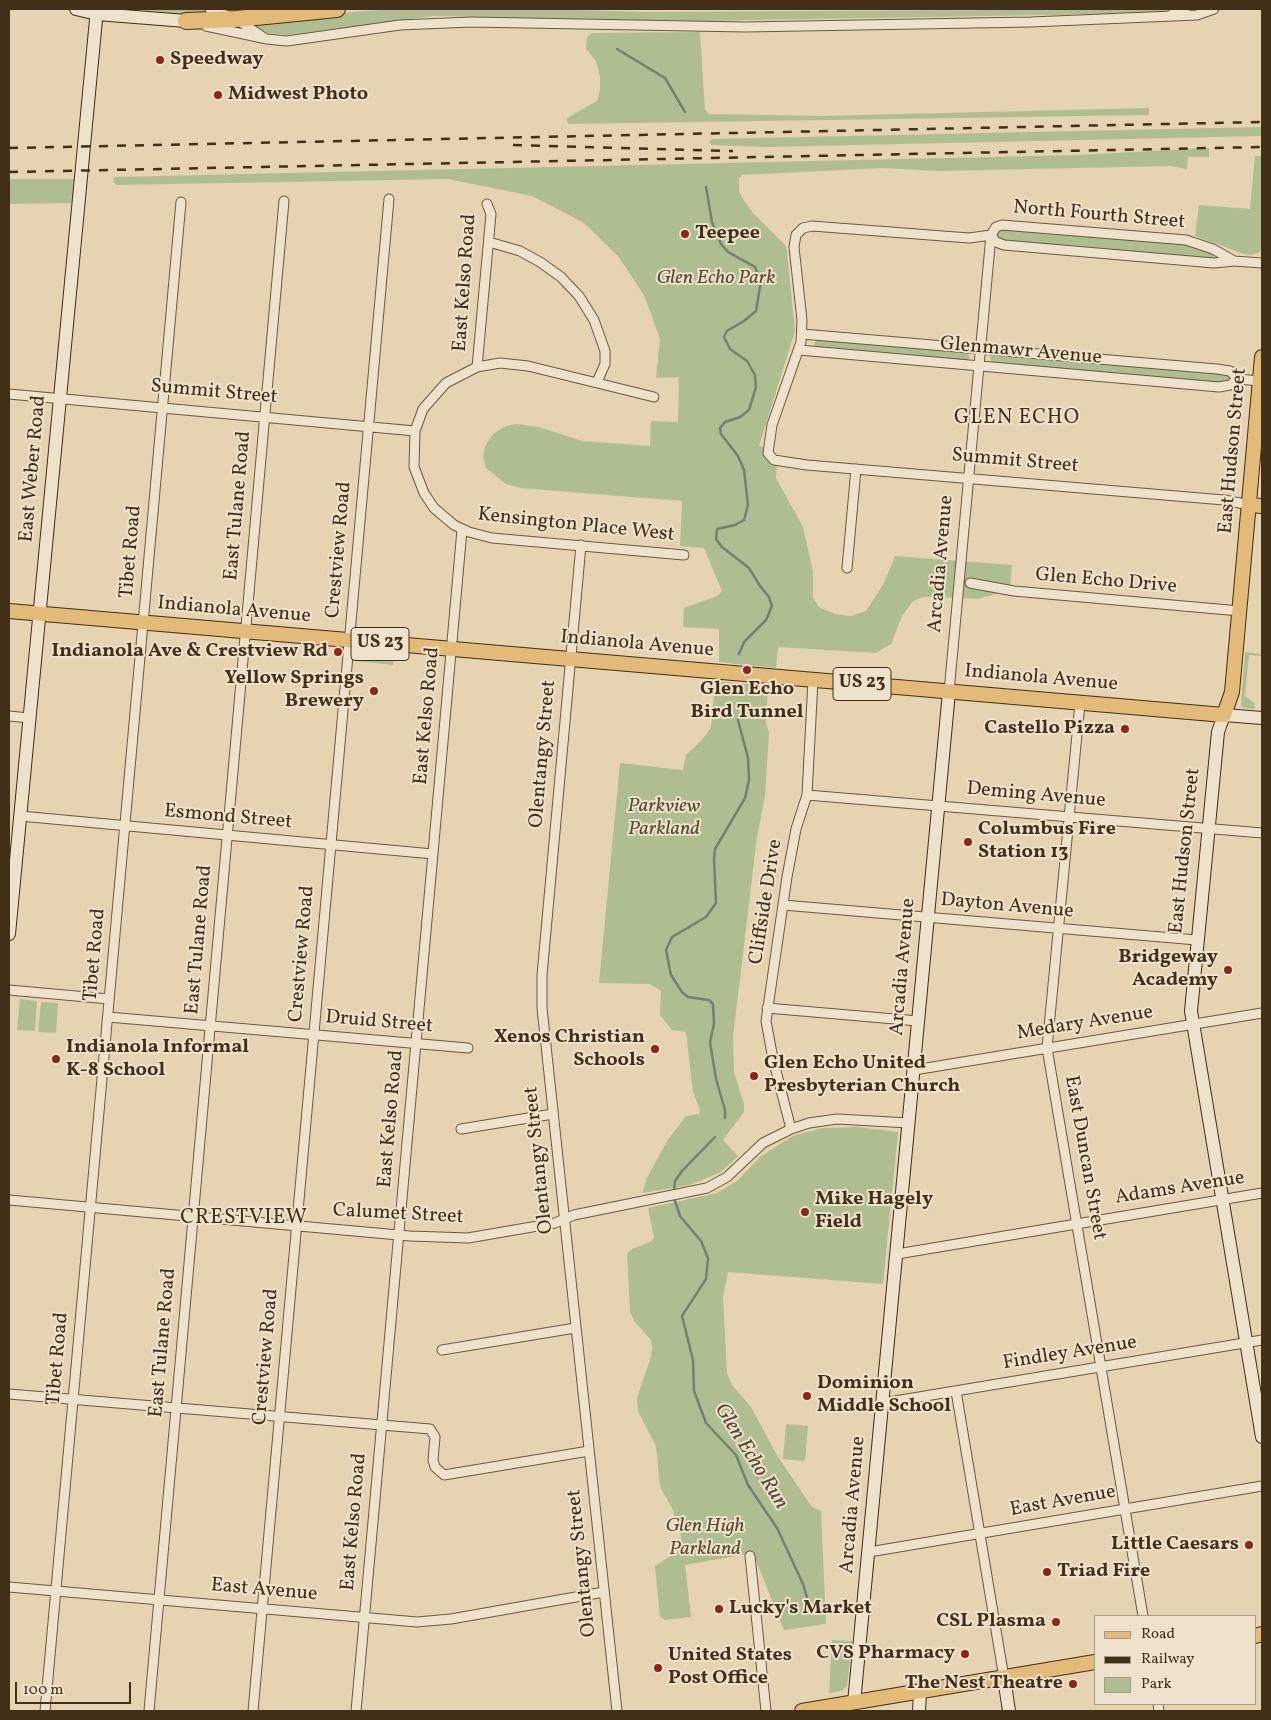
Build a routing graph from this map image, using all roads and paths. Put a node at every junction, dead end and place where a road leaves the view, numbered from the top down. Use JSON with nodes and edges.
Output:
{"nodes":[{"id":1,"x":76,"y":9,"type":"edge"},
{"id":2,"x":210,"y":9,"type":"edge"},
{"id":3,"x":337,"y":9,"type":"edge"},
{"id":4,"x":1185,"y":9,"type":"edge"},
{"id":5,"x":1214,"y":9,"type":"edge"},
{"id":6,"x":97,"y":11,"type":"edge"},
{"id":7,"x":1163,"y":18,"type":"junction"},
{"id":8,"x":236,"y":20,"type":"junction"},
{"id":9,"x":186,"y":21,"type":"junction"},
{"id":10,"x":267,"y":39,"type":"junction"},
{"id":11,"x":389,"y":199,"type":"dead end"},
{"id":12,"x":284,"y":201,"type":"dead end"},
{"id":13,"x":181,"y":202,"type":"dead end"},
{"id":14,"x":487,"y":204,"type":"dead end"},
{"id":15,"x":991,"y":235,"type":"junction"},
{"id":16,"x":489,"y":242,"type":"junction"},
{"id":17,"x":1234,"y":261,"type":"junction"},
{"id":18,"x":1262,"y":263,"type":"edge"},
{"id":19,"x":802,"y":334,"type":"junction"},
{"id":20,"x":980,"y":349,"type":"junction"},
{"id":21,"x":799,"y":350,"type":"junction"},
{"id":22,"x":1262,"y":357,"type":"edge"},
{"id":23,"x":979,"y":366,"type":"junction"},
{"id":24,"x":477,"y":367,"type":"junction"},
{"id":25,"x":1238,"y":379,"type":"junction"},
{"id":26,"x":1260,"y":381,"type":"junction"},
{"id":27,"x":597,"y":382,"type":"junction"},
{"id":28,"x":9,"y":394,"type":"edge"},
{"id":29,"x":654,"y":397,"type":"dead end"},
{"id":30,"x":60,"y":398,"type":"junction"},
{"id":31,"x":162,"y":408,"type":"junction"},
{"id":32,"x":265,"y":418,"type":"junction"},
{"id":33,"x":368,"y":428,"type":"junction"},
{"id":34,"x":415,"y":431,"type":"junction"},
{"id":35,"x":856,"y":469,"type":"junction"},
{"id":36,"x":969,"y":478,"type":"junction"},
{"id":37,"x":1256,"y":505,"type":"edge"},
{"id":38,"x":462,"y":530,"type":"junction"},
{"id":39,"x":581,"y":545,"type":"junction"},
{"id":40,"x":684,"y":555,"type":"dead end"},
{"id":41,"x":847,"y":568,"type":"dead end"},
{"id":42,"x":970,"y":583,"type":"dead end"},
{"id":43,"x":9,"y":611,"type":"edge"},
{"id":44,"x":1240,"y":611,"type":"junction"},
{"id":45,"x":39,"y":614,"type":"junction"},
{"id":46,"x":143,"y":623,"type":"junction"},
{"id":47,"x":246,"y":632,"type":"junction"},
{"id":48,"x":349,"y":641,"type":"junction"},
{"id":49,"x":451,"y":650,"type":"junction"},
{"id":50,"x":571,"y":660,"type":"junction"},
{"id":51,"x":813,"y":680,"type":"junction"},
{"id":52,"x":949,"y":692,"type":"junction"},
{"id":53,"x":1080,"y":703,"type":"junction"},
{"id":54,"x":1224,"y":715,"type":"junction"},
{"id":55,"x":9,"y":716,"type":"edge"},
{"id":56,"x":29,"y":718,"type":"junction"},
{"id":57,"x":1262,"y":718,"type":"edge"},
{"id":58,"x":806,"y":795,"type":"junction"},
{"id":59,"x":938,"y":806,"type":"junction"},
{"id":60,"x":20,"y":816,"type":"junction"},
{"id":61,"x":1069,"y":816,"type":"junction"},
{"id":62,"x":125,"y":826,"type":"junction"},
{"id":63,"x":1208,"y":829,"type":"junction"},
{"id":64,"x":1262,"y":834,"type":"edge"},
{"id":65,"x":227,"y":836,"type":"junction"},
{"id":66,"x":331,"y":845,"type":"junction"},
{"id":67,"x":433,"y":854,"type":"junction"},
{"id":68,"x":11,"y":890,"type":"edge"},
{"id":69,"x":783,"y":905,"type":"junction"},
{"id":70,"x":928,"y":918,"type":"junction"},
{"id":71,"x":1058,"y":929,"type":"junction"},
{"id":72,"x":9,"y":934,"type":"edge"},
{"id":73,"x":1197,"y":940,"type":"junction"},
{"id":74,"x":9,"y":990,"type":"edge"},
{"id":75,"x":109,"y":999,"type":"junction"},
{"id":76,"x":767,"y":1008,"type":"junction"},
{"id":77,"x":1262,"y":1012,"type":"edge"},
{"id":78,"x":108,"y":1017,"type":"junction"},
{"id":79,"x":918,"y":1021,"type":"junction"},
{"id":80,"x":1192,"y":1024,"type":"junction"},
{"id":81,"x":210,"y":1026,"type":"junction"},
{"id":82,"x":314,"y":1035,"type":"junction"},
{"id":83,"x":416,"y":1044,"type":"junction"},
{"id":84,"x":468,"y":1048,"type":"dead end"},
{"id":85,"x":1047,"y":1048,"type":"junction"},
{"id":86,"x":914,"y":1070,"type":"junction"},
{"id":87,"x":553,"y":1114,"type":"junction"},
{"id":88,"x":909,"y":1123,"type":"junction"},
{"id":89,"x":461,"y":1129,"type":"dead end"},
{"id":90,"x":791,"y":1129,"type":"junction"},
{"id":91,"x":1262,"y":1193,"type":"edge"},
{"id":92,"x":1222,"y":1199,"type":"junction"},
{"id":93,"x":9,"y":1200,"type":"edge"},
{"id":94,"x":90,"y":1208,"type":"junction"},
{"id":95,"x":193,"y":1218,"type":"junction"},
{"id":96,"x":564,"y":1219,"type":"junction"},
{"id":97,"x":1077,"y":1224,"type":"junction"},
{"id":98,"x":296,"y":1226,"type":"junction"},
{"id":99,"x":399,"y":1235,"type":"junction"},
{"id":100,"x":896,"y":1254,"type":"junction"},
{"id":101,"x":575,"y":1328,"type":"junction"},
{"id":102,"x":1262,"y":1340,"type":"edge"},
{"id":103,"x":1246,"y":1342,"type":"junction"},
{"id":104,"x":442,"y":1350,"type":"dead end"},
{"id":105,"x":1101,"y":1367,"type":"junction"},
{"id":106,"x":956,"y":1391,"type":"junction"},
{"id":107,"x":9,"y":1394,"type":"edge"},
{"id":108,"x":73,"y":1400,"type":"junction"},
{"id":109,"x":883,"y":1403,"type":"junction"},
{"id":110,"x":176,"y":1408,"type":"junction"},
{"id":111,"x":279,"y":1418,"type":"junction"},
{"id":112,"x":382,"y":1426,"type":"junction"},
{"id":113,"x":1262,"y":1438,"type":"edge"},
{"id":114,"x":589,"y":1451,"type":"junction"},
{"id":115,"x":1262,"y":1486,"type":"edge"},
{"id":116,"x":1125,"y":1510,"type":"junction"},
{"id":117,"x":980,"y":1534,"type":"junction"},
{"id":118,"x":869,"y":1552,"type":"junction"},
{"id":119,"x":750,"y":1556,"type":"dead end"},
{"id":120,"x":9,"y":1587,"type":"edge"},
{"id":121,"x":56,"y":1591,"type":"junction"},
{"id":122,"x":604,"y":1592,"type":"junction"},
{"id":123,"x":159,"y":1599,"type":"junction"},
{"id":124,"x":262,"y":1608,"type":"junction"},
{"id":125,"x":1143,"y":1615,"type":"edge"},
{"id":126,"x":364,"y":1616,"type":"junction"},
{"id":127,"x":1094,"y":1662,"type":"edge"},
{"id":128,"x":1004,"y":1678,"type":"junction"},
{"id":129,"x":920,"y":1692,"type":"junction"},
{"id":130,"x":854,"y":1702,"type":"junction"},
{"id":131,"x":45,"y":1711,"type":"edge"},
{"id":132,"x":149,"y":1711,"type":"edge"},
{"id":133,"x":253,"y":1711,"type":"edge"},
{"id":134,"x":356,"y":1711,"type":"edge"},
{"id":135,"x":617,"y":1711,"type":"edge"},
{"id":136,"x":766,"y":1711,"type":"edge"},
{"id":137,"x":802,"y":1711,"type":"edge"},
{"id":138,"x":919,"y":1711,"type":"edge"},
{"id":139,"x":1009,"y":1711,"type":"edge"}],
"edges":[{"from":1,"to":6,"type":"street"},
{"from":2,"to":8,"type":"street"},
{"from":3,"to":8,"type":"highway"},
{"from":4,"to":7,"type":"street"},
{"from":5,"to":7,"type":"street"},
{"from":6,"to":9,"type":"street"},
{"from":6,"to":30,"type":"street","name":"East Weber Road"},
{"from":7,"to":10,"type":"street"},
{"from":8,"to":9,"type":"highway"},
{"from":8,"to":10,"type":"street"},
{"from":9,"to":10,"type":"street"},
{"from":11,"to":33,"type":"street","name":"Crestview Road"},
{"from":12,"to":32,"type":"street","name":"East Tulane Road"},
{"from":13,"to":31,"type":"street","name":"Tibet Road"},
{"from":14,"to":16,"type":"street","name":"East Kelso Road"},
{"from":15,"to":17,"type":"street","name":"North Fourth Street"},
{"from":15,"to":17,"type":"street","name":"North Fourth Street"},
{"from":15,"to":19,"type":"street","name":"North Fourth Street"},
{"from":15,"to":20,"type":"street","name":"Arcadia Avenue"},
{"from":16,"to":24,"type":"street","name":"East Kelso Road"},
{"from":16,"to":27,"type":"street"},
{"from":17,"to":18,"type":"street","name":"North Fourth Street"},
{"from":19,"to":20,"type":"street","name":"Glenmawr Avenue"},
{"from":19,"to":21,"type":"street"},
{"from":20,"to":23,"type":"street","name":"Arcadia Avenue"},
{"from":20,"to":25,"type":"street","name":"Glenmawr Avenue"},
{"from":21,"to":23,"type":"street","name":"Glenmawr Avenue"},
{"from":21,"to":35,"type":"street","name":"Summit Street"},
{"from":22,"to":26,"type":"main road","name":"East Hudson Street"},
{"from":23,"to":25,"type":"street","name":"Glenmawr Avenue"},
{"from":23,"to":36,"type":"street","name":"Arcadia Avenue"},
{"from":24,"to":27,"type":"street"},
{"from":24,"to":34,"type":"street"},
{"from":25,"to":26,"type":"street","name":"Glenmawr Avenue"},
{"from":26,"to":37,"type":"main road","name":"East Hudson Street"},
{"from":27,"to":29,"type":"street"},
{"from":28,"to":30,"type":"street","name":"Summit Street"},
{"from":30,"to":31,"type":"street","name":"Summit Street"},
{"from":30,"to":45,"type":"street","name":"East Weber Road"},
{"from":31,"to":32,"type":"street","name":"Summit Street"},
{"from":31,"to":46,"type":"street","name":"Tibet Road"},
{"from":32,"to":33,"type":"street","name":"Summit Street"},
{"from":32,"to":47,"type":"street","name":"East Tulane Road"},
{"from":33,"to":34,"type":"street","name":"Summit Street"},
{"from":33,"to":48,"type":"street","name":"Crestview Road"},
{"from":34,"to":38,"type":"street","name":"Kensington Place West"},
{"from":35,"to":36,"type":"street","name":"Summit Street"},
{"from":35,"to":41,"type":"street"},
{"from":36,"to":37,"type":"street","name":"Summit Street"},
{"from":36,"to":52,"type":"street","name":"Arcadia Avenue"},
{"from":37,"to":44,"type":"main road","name":"East Hudson Street"},
{"from":38,"to":39,"type":"street","name":"Kensington Place West"},
{"from":38,"to":49,"type":"street","name":"East Kelso Road"},
{"from":39,"to":40,"type":"street","name":"Kensington Place West"},
{"from":39,"to":50,"type":"street","name":"Olentangy Street"},
{"from":42,"to":44,"type":"street","name":"Glen Echo Drive"},
{"from":43,"to":45,"type":"main road","name":"Indianola Avenue","number":"US 23"},
{"from":44,"to":54,"type":"main road","name":"East Hudson Street"},
{"from":45,"to":46,"type":"main road","name":"Indianola Avenue","number":"US 23"},
{"from":45,"to":56,"type":"street","name":"East Weber Road"},
{"from":46,"to":47,"type":"main road","name":"Indianola Avenue","number":"US 23"},
{"from":46,"to":62,"type":"street","name":"Tibet Road"},
{"from":47,"to":48,"type":"main road","name":"Indianola Avenue","number":"US 23"},
{"from":47,"to":65,"type":"street","name":"East Tulane Road"},
{"from":48,"to":49,"type":"main road","name":"Indianola Avenue","number":"US 23"},
{"from":48,"to":66,"type":"street","name":"Crestview Road"},
{"from":49,"to":50,"type":"main road","name":"Indianola Avenue","number":"US 23"},
{"from":49,"to":67,"type":"street","name":"East Kelso Road"},
{"from":50,"to":51,"type":"main road","name":"Indianola Avenue","number":"US 23"},
{"from":50,"to":87,"type":"street","name":"Olentangy Street"},
{"from":51,"to":52,"type":"main road","name":"Indianola Avenue","number":"US 23"},
{"from":51,"to":58,"type":"street","name":"Cliffside Drive"},
{"from":52,"to":53,"type":"main road","name":"Indianola Avenue","number":"US 23"},
{"from":52,"to":59,"type":"street","name":"Arcadia Avenue"},
{"from":53,"to":54,"type":"main road","name":"Indianola Avenue","number":"US 23"},
{"from":53,"to":61,"type":"street","name":"East Duncan Street"},
{"from":54,"to":57,"type":"street","name":"Indianola Avenue"},
{"from":54,"to":63,"type":"street","name":"East Hudson Street"},
{"from":55,"to":56,"type":"street"},
{"from":56,"to":60,"type":"street","name":"East Weber Road"},
{"from":58,"to":59,"type":"street","name":"Deming Avenue"},
{"from":58,"to":69,"type":"street","name":"Cliffside Drive"},
{"from":59,"to":61,"type":"street","name":"Deming Avenue"},
{"from":59,"to":70,"type":"street","name":"Arcadia Avenue"},
{"from":60,"to":62,"type":"street","name":"Esmond Street"},
{"from":60,"to":68,"type":"street","name":"East Weber Road"},
{"from":61,"to":63,"type":"street","name":"Deming Avenue"},
{"from":61,"to":71,"type":"street","name":"East Duncan Street"},
{"from":62,"to":65,"type":"street","name":"Esmond Street"},
{"from":62,"to":75,"type":"street","name":"Tibet Road"},
{"from":63,"to":64,"type":"street","name":"Deming Avenue"},
{"from":63,"to":73,"type":"street","name":"East Hudson Street"},
{"from":65,"to":66,"type":"street","name":"Esmond Street"},
{"from":65,"to":81,"type":"street","name":"East Tulane Road"},
{"from":66,"to":67,"type":"street","name":"Esmond Street"},
{"from":66,"to":82,"type":"street","name":"Crestview Road"},
{"from":67,"to":83,"type":"street","name":"East Kelso Road"},
{"from":68,"to":72,"type":"street","name":"East Weber Road"},
{"from":69,"to":70,"type":"street","name":"Dayton Avenue"},
{"from":69,"to":76,"type":"street","name":"Cliffside Drive"},
{"from":70,"to":71,"type":"street","name":"Dayton Avenue"},
{"from":70,"to":79,"type":"street","name":"Arcadia Avenue"},
{"from":71,"to":73,"type":"street","name":"Dayton Avenue"},
{"from":71,"to":85,"type":"street","name":"East Duncan Street"},
{"from":73,"to":80,"type":"street","name":"East Hudson Street"},
{"from":74,"to":75,"type":"street"},
{"from":75,"to":78,"type":"street","name":"Tibet Road"},
{"from":76,"to":79,"type":"street"},
{"from":76,"to":90,"type":"street","name":"Cliffside Drive"},
{"from":77,"to":80,"type":"street","name":"Medary Avenue"},
{"from":78,"to":81,"type":"street","name":"Druid Street"},
{"from":78,"to":94,"type":"street","name":"Tibet Road"},
{"from":79,"to":86,"type":"street","name":"Arcadia Avenue"},
{"from":80,"to":85,"type":"street","name":"Medary Avenue"},
{"from":80,"to":92,"type":"street","name":"East Hudson Street"},
{"from":81,"to":82,"type":"street","name":"Druid Street"},
{"from":81,"to":95,"type":"street","name":"East Tulane Road"},
{"from":82,"to":83,"type":"street","name":"Druid Street"},
{"from":82,"to":98,"type":"street","name":"Crestview Road"},
{"from":83,"to":84,"type":"street","name":"Druid Street"},
{"from":83,"to":99,"type":"street","name":"East Kelso Road"},
{"from":85,"to":86,"type":"street","name":"Medary Avenue"},
{"from":85,"to":97,"type":"street","name":"East Duncan Street"},
{"from":86,"to":88,"type":"street","name":"Arcadia Avenue"},
{"from":87,"to":89,"type":"street"},
{"from":87,"to":96,"type":"street","name":"Olentangy Street"},
{"from":88,"to":90,"type":"street","name":"Calumet Street"},
{"from":88,"to":100,"type":"street","name":"Arcadia Avenue"},
{"from":90,"to":96,"type":"street","name":"Calumet Street"},
{"from":91,"to":92,"type":"street","name":"Adams Avenue"},
{"from":92,"to":97,"type":"street","name":"Adams Avenue"},
{"from":92,"to":103,"type":"street","name":"East Hudson Street"},
{"from":93,"to":94,"type":"street","name":"Calumet Street"},
{"from":94,"to":95,"type":"street","name":"Calumet Street"},
{"from":94,"to":108,"type":"street","name":"Tibet Road"},
{"from":95,"to":98,"type":"street","name":"Calumet Street"},
{"from":95,"to":110,"type":"street","name":"East Tulane Road"},
{"from":96,"to":99,"type":"street","name":"Calumet Street"},
{"from":96,"to":101,"type":"street","name":"Olentangy Street"},
{"from":97,"to":100,"type":"street","name":"Adams Avenue"},
{"from":97,"to":105,"type":"street","name":"East Duncan Street"},
{"from":98,"to":99,"type":"street","name":"Calumet Street"},
{"from":98,"to":111,"type":"street","name":"Crestview Road"},
{"from":99,"to":112,"type":"street","name":"East Kelso Road"},
{"from":100,"to":109,"type":"street","name":"Arcadia Avenue"},
{"from":101,"to":104,"type":"street"},
{"from":101,"to":114,"type":"street","name":"Olentangy Street"},
{"from":102,"to":103,"type":"street","name":"Findley Avenue"},
{"from":103,"to":105,"type":"street","name":"Findley Avenue"},
{"from":103,"to":113,"type":"street","name":"East Hudson Street"},
{"from":105,"to":106,"type":"street","name":"Findley Avenue"},
{"from":105,"to":116,"type":"street","name":"East Duncan Street"},
{"from":106,"to":109,"type":"street","name":"Findley Avenue"},
{"from":106,"to":117,"type":"street"},
{"from":107,"to":108,"type":"street"},
{"from":108,"to":110,"type":"street"},
{"from":108,"to":121,"type":"street","name":"Tibet Road"},
{"from":109,"to":118,"type":"street","name":"Arcadia Avenue"},
{"from":110,"to":111,"type":"street"},
{"from":110,"to":123,"type":"street","name":"East Tulane Road"},
{"from":111,"to":112,"type":"street"},
{"from":111,"to":124,"type":"street","name":"Crestview Road"},
{"from":112,"to":114,"type":"street"},
{"from":112,"to":126,"type":"street","name":"East Kelso Road"},
{"from":114,"to":122,"type":"street","name":"Olentangy Street"},
{"from":115,"to":116,"type":"street","name":"East Avenue"},
{"from":116,"to":117,"type":"street","name":"East Avenue"},
{"from":116,"to":125,"type":"street","name":"East Duncan Street"},
{"from":117,"to":118,"type":"street","name":"East Avenue"},
{"from":117,"to":128,"type":"street"},
{"from":118,"to":130,"type":"street","name":"Arcadia Avenue"},
{"from":119,"to":136,"type":"street"},
{"from":120,"to":121,"type":"street","name":"East Avenue"},
{"from":121,"to":123,"type":"street","name":"East Avenue"},
{"from":121,"to":131,"type":"street","name":"Tibet Road"},
{"from":122,"to":126,"type":"street","name":"East Avenue"},
{"from":122,"to":135,"type":"street","name":"Olentangy Street"},
{"from":123,"to":124,"type":"street","name":"East Avenue"},
{"from":123,"to":132,"type":"street","name":"East Tulane Road"},
{"from":124,"to":126,"type":"street","name":"East Avenue"},
{"from":124,"to":133,"type":"street","name":"Crestview Road"},
{"from":126,"to":134,"type":"street","name":"East Kelso Road"},
{"from":127,"to":128,"type":"main road"},
{"from":128,"to":129,"type":"main road"},
{"from":128,"to":139,"type":"street"},
{"from":129,"to":130,"type":"main road"},
{"from":129,"to":138,"type":"street"},
{"from":130,"to":137,"type":"main road"}]}
